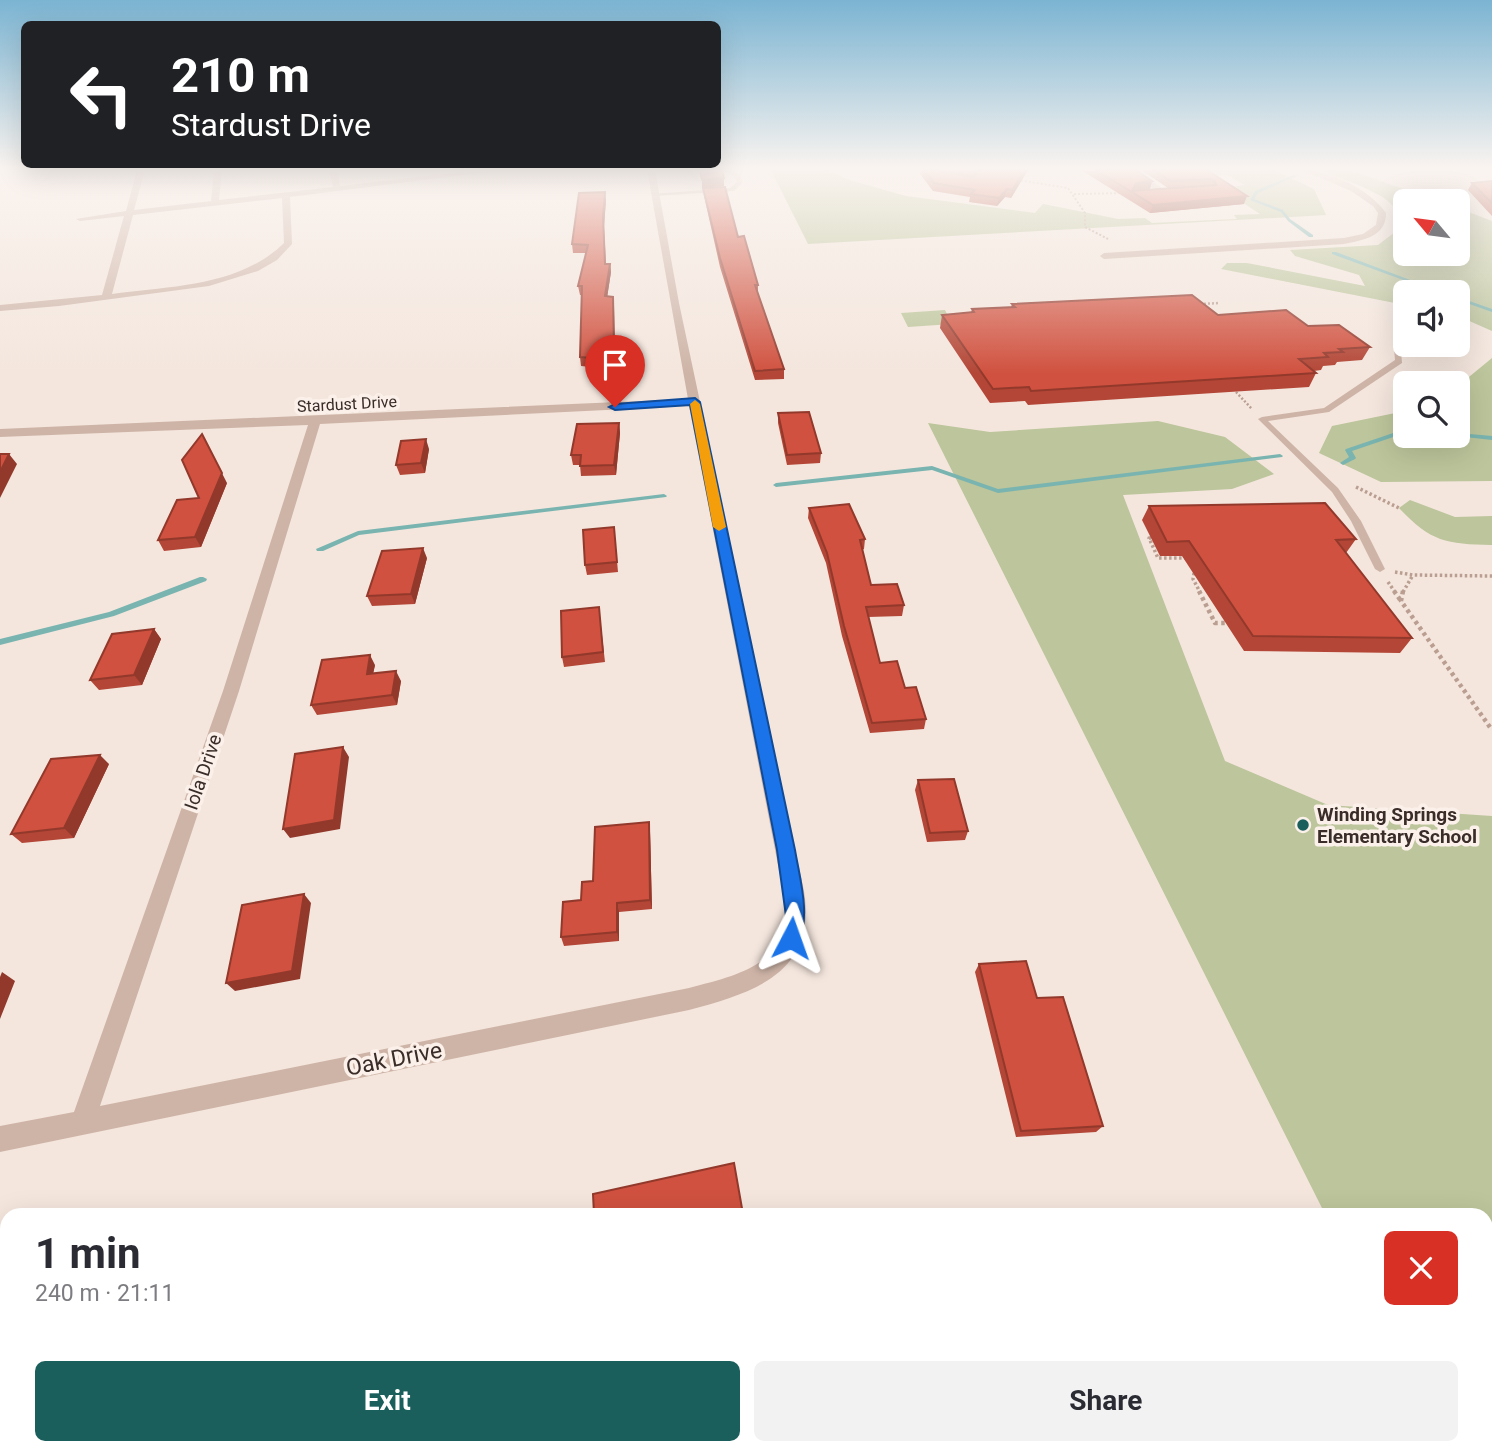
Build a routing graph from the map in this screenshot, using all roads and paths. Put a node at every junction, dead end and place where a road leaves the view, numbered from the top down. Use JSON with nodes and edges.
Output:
{"nodes":[{"id":1,"x":123,"y":238,"type":"edge"},
{"id":2,"x":290,"y":238,"type":"edge"},
{"id":3,"x":663,"y":238,"type":"edge"},
{"id":4,"x":1107,"y":238,"type":"edge"},
{"id":5,"x":1359,"y":238,"type":"edge"},
{"id":6,"x":1108,"y":243,"type":"dead end"},
{"id":7,"x":1104,"y":256,"type":"dead end"},
{"id":8,"x":106,"y":297,"type":"junction"},
{"id":9,"x":1220,"y":303,"type":"dead end"},
{"id":10,"x":1195,"y":305,"type":"edge"},
{"id":11,"x":0,"y":308,"type":"edge"},
{"id":12,"x":1398,"y":357,"type":"edge"},
{"id":13,"x":1236,"y":393,"type":"edge"},
{"id":14,"x":695,"y":402,"type":"junction"},
{"id":15,"x":1262,"y":418,"type":"junction"},
{"id":16,"x":315,"y":421,"type":"junction"},
{"id":17,"x":0,"y":433,"type":"edge"},
{"id":18,"x":1162,"y":538,"type":"edge"},
{"id":19,"x":1197,"y":557,"type":"edge"},
{"id":20,"x":1190,"y":558,"type":"edge"},
{"id":21,"x":1380,"y":569,"type":"joint"},
{"id":22,"x":1492,"y":576,"type":"edge"},
{"id":23,"x":1401,"y":601,"type":"junction"},
{"id":24,"x":1226,"y":623,"type":"dead end"},
{"id":25,"x":1492,"y":730,"type":"edge"},
{"id":26,"x":83,"y":1121,"type":"junction"},
{"id":27,"x":0,"y":1139,"type":"edge"}],
"edges":[{"from":1,"to":8,"type":"street"},
{"from":2,"to":8,"type":"street"},
{"from":3,"to":14,"type":"street"},
{"from":4,"to":6,"type":"path"},
{"from":5,"to":7,"type":"street"},
{"from":8,"to":11,"type":"street"},
{"from":9,"to":10,"type":"path"},
{"from":12,"to":15,"type":"lane"},
{"from":13,"to":15,"type":"path"},
{"from":14,"to":16,"type":"street","name":"Stardust Drive"},
{"from":14,"to":26,"type":"street","name":"Oak Drive"},
{"from":15,"to":21,"type":"lane"},
{"from":16,"to":17,"type":"street","name":"Stardust Drive"},
{"from":16,"to":26,"type":"street","name":"Iola Drive"},
{"from":18,"to":20,"type":"path"},
{"from":19,"to":24,"type":"path"},
{"from":21,"to":23,"type":"path"},
{"from":22,"to":23,"type":"path"},
{"from":23,"to":25,"type":"path"},
{"from":26,"to":27,"type":"street","name":"Oak Drive"}]}
